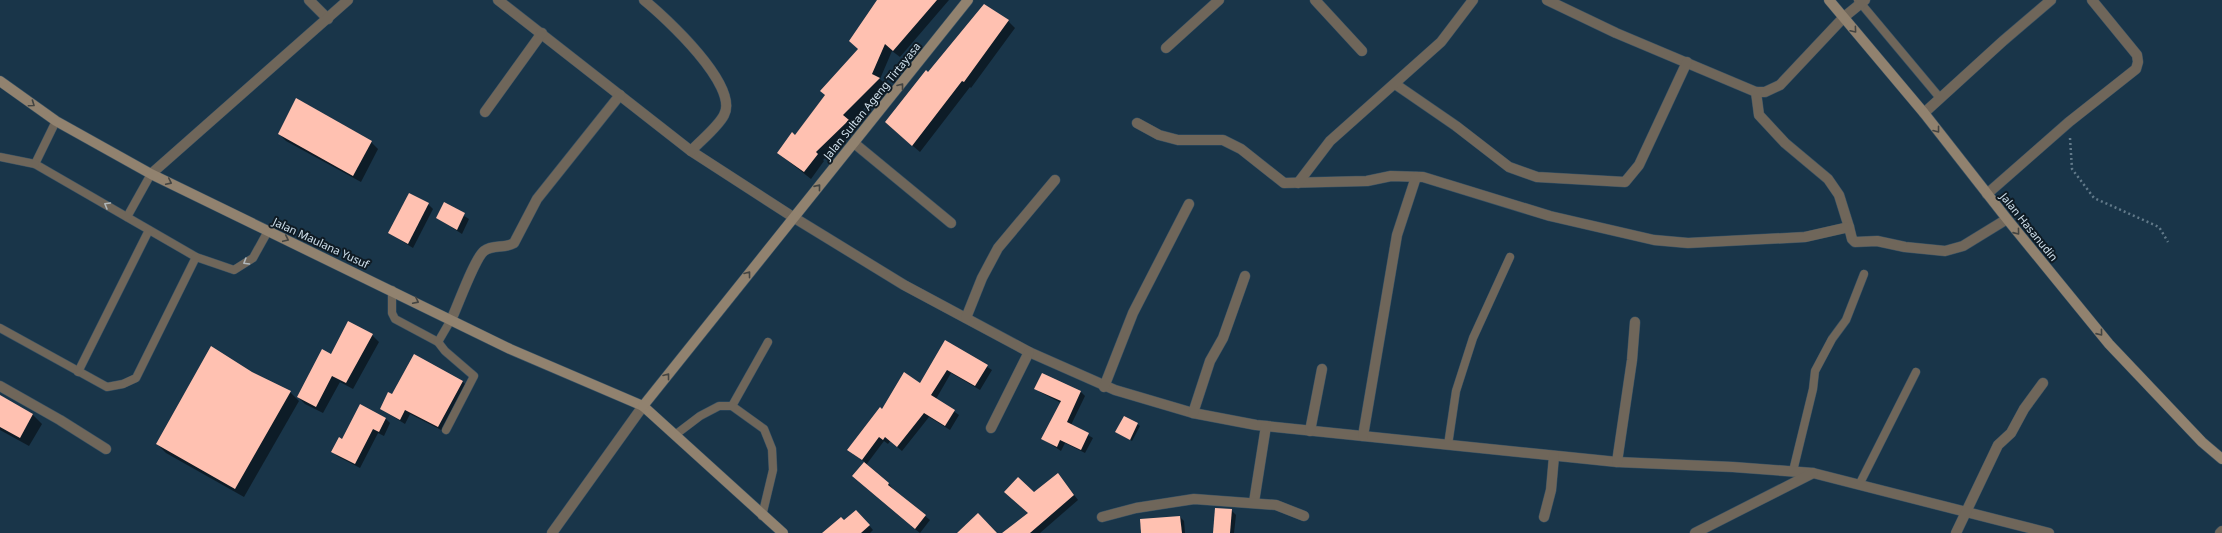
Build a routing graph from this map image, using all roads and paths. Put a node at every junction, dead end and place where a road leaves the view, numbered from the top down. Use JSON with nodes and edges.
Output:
{"nodes":[{"id":1,"x":309,"y":0,"type":"edge"},
{"id":2,"x":348,"y":0,"type":"edge"},
{"id":3,"x":498,"y":0,"type":"edge"},
{"id":4,"x":644,"y":0,"type":"edge"},
{"id":5,"x":968,"y":0,"type":"edge"},
{"id":6,"x":1219,"y":0,"type":"edge"},
{"id":7,"x":1315,"y":0,"type":"edge"},
{"id":8,"x":1473,"y":0,"type":"edge"},
{"id":9,"x":1547,"y":0,"type":"edge"},
{"id":10,"x":1829,"y":0,"type":"edge"},
{"id":11,"x":2052,"y":0,"type":"edge"},
{"id":12,"x":2093,"y":0,"type":"edge"},
{"id":13,"x":1861,"y":1,"type":"edge"},
{"id":14,"x":1844,"y":18,"type":"junction"},
{"id":15,"x":328,"y":19,"type":"junction"},
{"id":16,"x":542,"y":33,"type":"junction"},
{"id":17,"x":1166,"y":48,"type":"dead end"},
{"id":18,"x":1362,"y":51,"type":"dead end"},
{"id":19,"x":1687,"y":62,"type":"junction"},
{"id":20,"x":0,"y":81,"type":"edge"},
{"id":21,"x":1395,"y":84,"type":"junction"},
{"id":22,"x":1756,"y":92,"type":"junction"},
{"id":23,"x":620,"y":95,"type":"junction"},
{"id":24,"x":1940,"y":98,"type":"junction"},
{"id":25,"x":485,"y":112,"type":"dead end"},
{"id":26,"x":1924,"y":113,"type":"junction"},
{"id":27,"x":56,"y":121,"type":"junction"},
{"id":28,"x":2069,"y":122,"type":"junction"},
{"id":29,"x":1137,"y":124,"type":"dead end"},
{"id":30,"x":854,"y":143,"type":"junction"},
{"id":31,"x":691,"y":151,"type":"junction"},
{"id":32,"x":0,"y":158,"type":"edge"},
{"id":33,"x":36,"y":164,"type":"junction"},
{"id":34,"x":150,"y":174,"type":"junction"},
{"id":35,"x":1416,"y":177,"type":"junction"},
{"id":36,"x":1055,"y":180,"type":"dead end"},
{"id":37,"x":1298,"y":183,"type":"junction"},
{"id":38,"x":1987,"y":194,"type":"junction"},
{"id":39,"x":1189,"y":204,"type":"dead end"},
{"id":40,"x":127,"y":217,"type":"junction"},
{"id":41,"x":793,"y":217,"type":"junction"},
{"id":42,"x":2006,"y":219,"type":"junction"},
{"id":43,"x":951,"y":223,"type":"dead end"},
{"id":44,"x":1849,"y":227,"type":"junction"},
{"id":45,"x":149,"y":230,"type":"junction"},
{"id":46,"x":268,"y":231,"type":"junction"},
{"id":47,"x":2168,"y":242,"type":"dead end"},
{"id":48,"x":196,"y":257,"type":"junction"},
{"id":49,"x":1510,"y":257,"type":"dead end"},
{"id":50,"x":1864,"y":274,"type":"dead end"},
{"id":51,"x":1245,"y":276,"type":"dead end"},
{"id":52,"x":392,"y":290,"type":"junction"},
{"id":53,"x":452,"y":318,"type":"junction"},
{"id":54,"x":966,"y":318,"type":"junction"},
{"id":55,"x":1635,"y":322,"type":"dead end"},
{"id":56,"x":0,"y":328,"type":"edge"},
{"id":57,"x":438,"y":342,"type":"junction"},
{"id":58,"x":768,"y":342,"type":"dead end"},
{"id":59,"x":1029,"y":352,"type":"junction"},
{"id":60,"x":1322,"y":369,"type":"dead end"},
{"id":61,"x":78,"y":372,"type":"junction"},
{"id":62,"x":1916,"y":372,"type":"dead end"},
{"id":63,"x":2043,"y":382,"type":"dead end"},
{"id":64,"x":0,"y":386,"type":"edge"},
{"id":65,"x":1104,"y":387,"type":"junction"},
{"id":66,"x":643,"y":406,"type":"junction"},
{"id":67,"x":732,"y":406,"type":"junction"},
{"id":68,"x":1193,"y":413,"type":"junction"},
{"id":69,"x":1266,"y":426,"type":"junction"},
{"id":70,"x":991,"y":428,"type":"dead end"},
{"id":71,"x":446,"y":430,"type":"dead end"},
{"id":72,"x":1310,"y":431,"type":"junction"},
{"id":73,"x":674,"y":435,"type":"junction"},
{"id":74,"x":1363,"y":436,"type":"junction"},
{"id":75,"x":1448,"y":445,"type":"junction"},
{"id":76,"x":106,"y":449,"type":"dead end"},
{"id":77,"x":1554,"y":456,"type":"junction"},
{"id":78,"x":2222,"y":459,"type":"edge"},
{"id":79,"x":1617,"y":462,"type":"junction"},
{"id":80,"x":1793,"y":471,"type":"junction"},
{"id":81,"x":1813,"y":473,"type":"junction"},
{"id":82,"x":1859,"y":485,"type":"junction"},
{"id":83,"x":1254,"y":502,"type":"junction"},
{"id":84,"x":1967,"y":512,"type":"junction"},
{"id":85,"x":762,"y":516,"type":"junction"},
{"id":86,"x":1304,"y":516,"type":"dead end"},
{"id":87,"x":1102,"y":517,"type":"dead end"},
{"id":88,"x":1544,"y":517,"type":"dead end"},
{"id":89,"x":552,"y":533,"type":"edge"},
{"id":90,"x":783,"y":533,"type":"edge"},
{"id":91,"x":1695,"y":533,"type":"edge"},
{"id":92,"x":1956,"y":533,"type":"edge"},
{"id":93,"x":2049,"y":533,"type":"edge"}],
"edges":[{"from":1,"to":15,"type":"street"},
{"from":2,"to":15,"type":"street"},
{"from":3,"to":16,"type":"street"},
{"from":4,"to":31,"type":"street"},
{"from":30,"to":5,"type":"main road","name":"Jalan Sultan Ageng Tirtayasa","one_way":true},
{"from":6,"to":17,"type":"street"},
{"from":7,"to":18,"type":"street"},
{"from":8,"to":21,"type":"street"},
{"from":9,"to":19,"type":"street"},
{"from":10,"to":14,"type":"main road","name":"Jalan Hasanudin"},
{"from":11,"to":24,"type":"street"},
{"from":12,"to":28,"type":"street"},
{"from":13,"to":14,"type":"street"},
{"from":13,"to":24,"type":"lane"},
{"from":14,"to":22,"type":"street"},
{"from":14,"to":26,"type":"main road","name":"Jalan Hasanudin","one_way":true},
{"from":15,"to":34,"type":"street"},
{"from":16,"to":23,"type":"street"},
{"from":16,"to":25,"type":"street"},
{"from":19,"to":21,"type":"street"},
{"from":19,"to":22,"type":"street"},
{"from":20,"to":27,"type":"main road","name":"Jalan Maulana Yusuf","one_way":true},
{"from":21,"to":37,"type":"street"},
{"from":22,"to":44,"type":"street"},
{"from":23,"to":31,"type":"street"},
{"from":23,"to":53,"type":"street"},
{"from":24,"to":26,"type":"street"},
{"from":26,"to":38,"type":"main road","name":"Jalan Hasanudin","one_way":true},
{"from":27,"to":33,"type":"lane"},
{"from":27,"to":34,"type":"main road","name":"Jalan Maulana Yusuf"},
{"from":28,"to":38,"type":"street"},
{"from":28,"to":47,"type":"path"},
{"from":29,"to":37,"type":"street"},
{"from":41,"to":30,"type":"main road","name":"Jalan Sultan Ageng Tirtayasa","one_way":true},
{"from":30,"to":43,"type":"street"},
{"from":31,"to":41,"type":"street"},
{"from":32,"to":33,"type":"lane"},
{"from":40,"to":33,"type":"lane","one_way":true},
{"from":34,"to":40,"type":"lane"},
{"from":34,"to":46,"type":"main road","name":"Jalan Maulana Yusuf","one_way":true},
{"from":35,"to":37,"type":"street"},
{"from":35,"to":44,"type":"street"},
{"from":35,"to":74,"type":"street"},
{"from":36,"to":54,"type":"street"},
{"from":38,"to":42,"type":"main road","name":"Jalan Hasanudin"},
{"from":39,"to":65,"type":"street"},
{"from":40,"to":45,"type":"lane"},
{"from":41,"to":54,"type":"street"},
{"from":66,"to":41,"type":"main road","name":"Jalan Sultan Ageng Tirtayasa","one_way":true},
{"from":42,"to":44,"type":"street"},
{"from":42,"to":78,"type":"main road","name":"Jalan Hasanudin","one_way":true},
{"from":45,"to":48,"type":"lane"},
{"from":45,"to":61,"type":"lane"},
{"from":46,"to":48,"type":"lane","one_way":true},
{"from":46,"to":52,"type":"main road","name":"Jalan Maulana Yusuf","one_way":true},
{"from":48,"to":61,"type":"lane"},
{"from":49,"to":75,"type":"lane"},
{"from":50,"to":80,"type":"lane"},
{"from":51,"to":68,"type":"street"},
{"from":52,"to":53,"type":"main road","name":"Jalan Maulana Yusuf","one_way":true},
{"from":52,"to":57,"type":"lane"},
{"from":53,"to":57,"type":"lane"},
{"from":53,"to":66,"type":"main road","name":"Jalan Maulana Yusuf"},
{"from":54,"to":59,"type":"street"},
{"from":55,"to":79,"type":"street"},
{"from":56,"to":61,"type":"lane"},
{"from":57,"to":71,"type":"lane"},
{"from":58,"to":67,"type":"lane"},
{"from":59,"to":65,"type":"street"},
{"from":59,"to":70,"type":"street"},
{"from":60,"to":72,"type":"street"},
{"from":62,"to":82,"type":"lane"},
{"from":63,"to":84,"type":"street"},
{"from":64,"to":76,"type":"street"},
{"from":65,"to":68,"type":"street"},
{"from":66,"to":73,"type":"main road","name":"Jalan Maulana Yusuf"},
{"from":66,"to":89,"type":"street"},
{"from":67,"to":73,"type":"lane"},
{"from":67,"to":85,"type":"lane"},
{"from":68,"to":69,"type":"street"},
{"from":69,"to":72,"type":"street"},
{"from":69,"to":83,"type":"street"},
{"from":72,"to":74,"type":"street"},
{"from":73,"to":85,"type":"main road","name":"Jalan Maulana Yusuf"},
{"from":74,"to":75,"type":"street"},
{"from":75,"to":77,"type":"street"},
{"from":77,"to":79,"type":"street"},
{"from":77,"to":88,"type":"street"},
{"from":79,"to":80,"type":"street"},
{"from":80,"to":81,"type":"street"},
{"from":81,"to":82,"type":"street"},
{"from":81,"to":91,"type":"street"},
{"from":82,"to":84,"type":"street"},
{"from":83,"to":86,"type":"street"},
{"from":83,"to":87,"type":"street"},
{"from":84,"to":92,"type":"street"},
{"from":84,"to":93,"type":"street"},
{"from":85,"to":90,"type":"main road","name":"Jalan Maulana Yusuf"}]}
